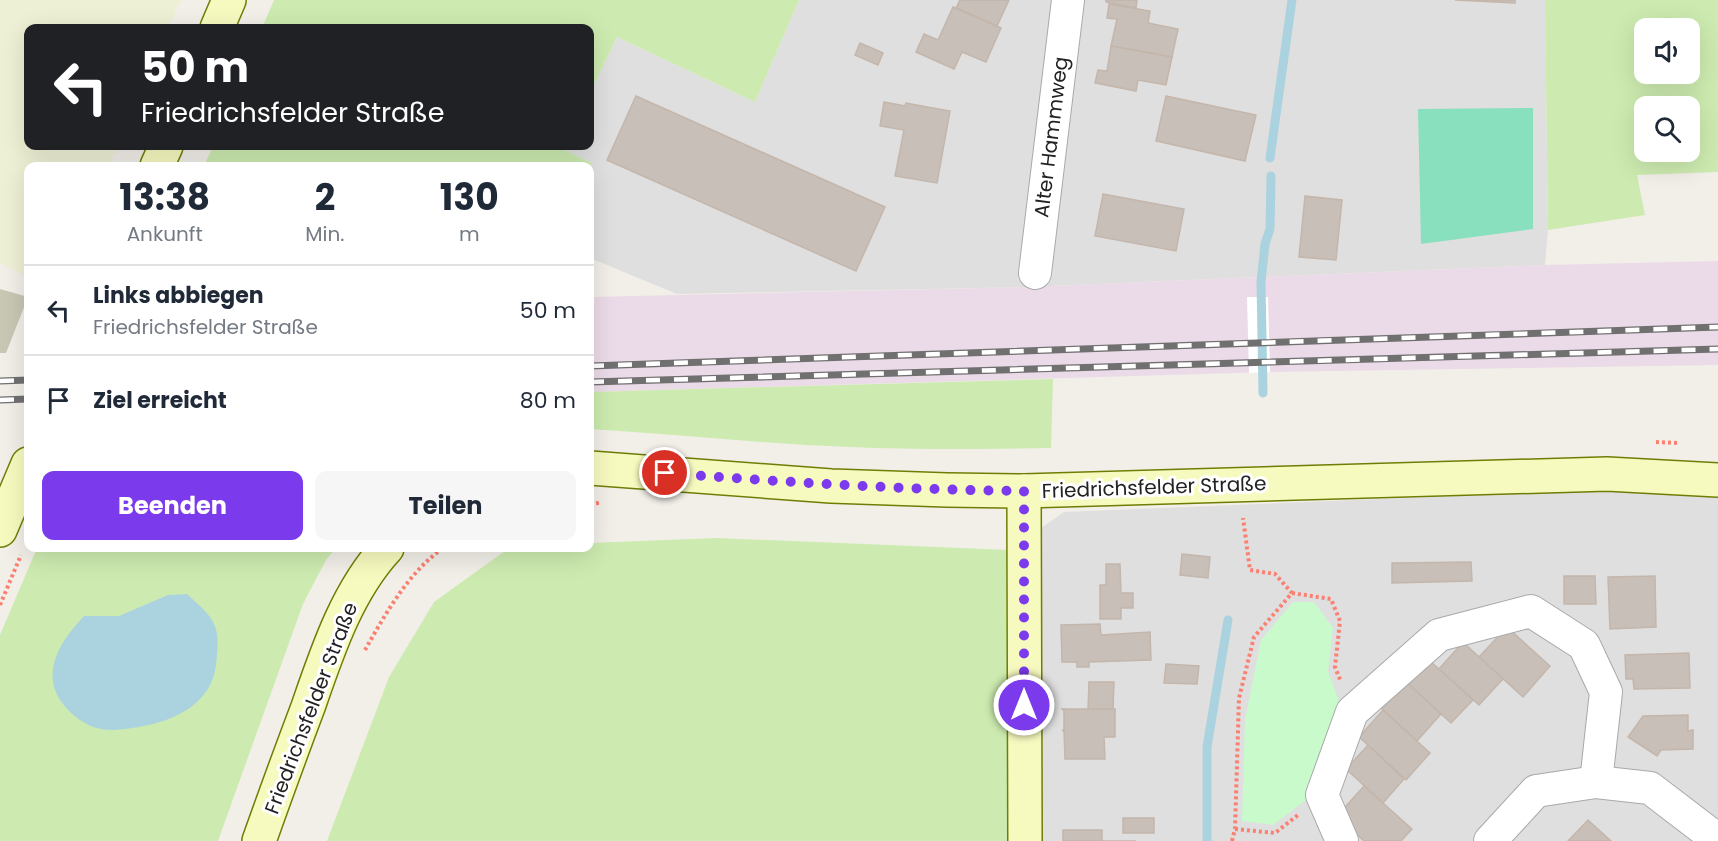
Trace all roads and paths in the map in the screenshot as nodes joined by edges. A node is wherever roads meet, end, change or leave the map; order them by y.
1 (230, 0) edge
2 (1068, 0) edge
3 (219, 24) edge
4 (1035, 273) dead end
5 (1651, 442) dead end
6 (1685, 444) dead end
7 (594, 468) edge
8 (1718, 480) edge
9 (24, 482) edge
10 (1024, 491) junction
11 (1243, 518) dead end
12 (12, 538) edge
13 (384, 552) edge
14 (437, 552) edge
15 (1292, 593) junction
16 (0, 605) edge
17 (360, 660) dead end
18 (1352, 712) junction
19 (1596, 782) junction
20 (1322, 795) junction
21 (1235, 829) junction
22 (1718, 840) edge
23 (259, 841) edge
24 (1025, 841) edge
25 (1232, 841) edge
26 (1342, 841) edge
27 (1490, 841) edge

1 - 3 main road
2 - 4 street, Alter Hammweg
5 - 6 path
7 - 10 main road, Friedrichsfelder Straße
8 - 10 main road, Friedrichsfelder Straße
9 - 12 main road
10 - 24 main road
11 - 15 path
12 - 16 path
13 - 23 main road, Friedrichsfelder Straße
14 - 17 path
15 - 18 path
15 - 21 path
18 - 19 street
18 - 20 street
19 - 22 street
19 - 27 street
20 - 21 path
20 - 26 street
21 - 25 path

